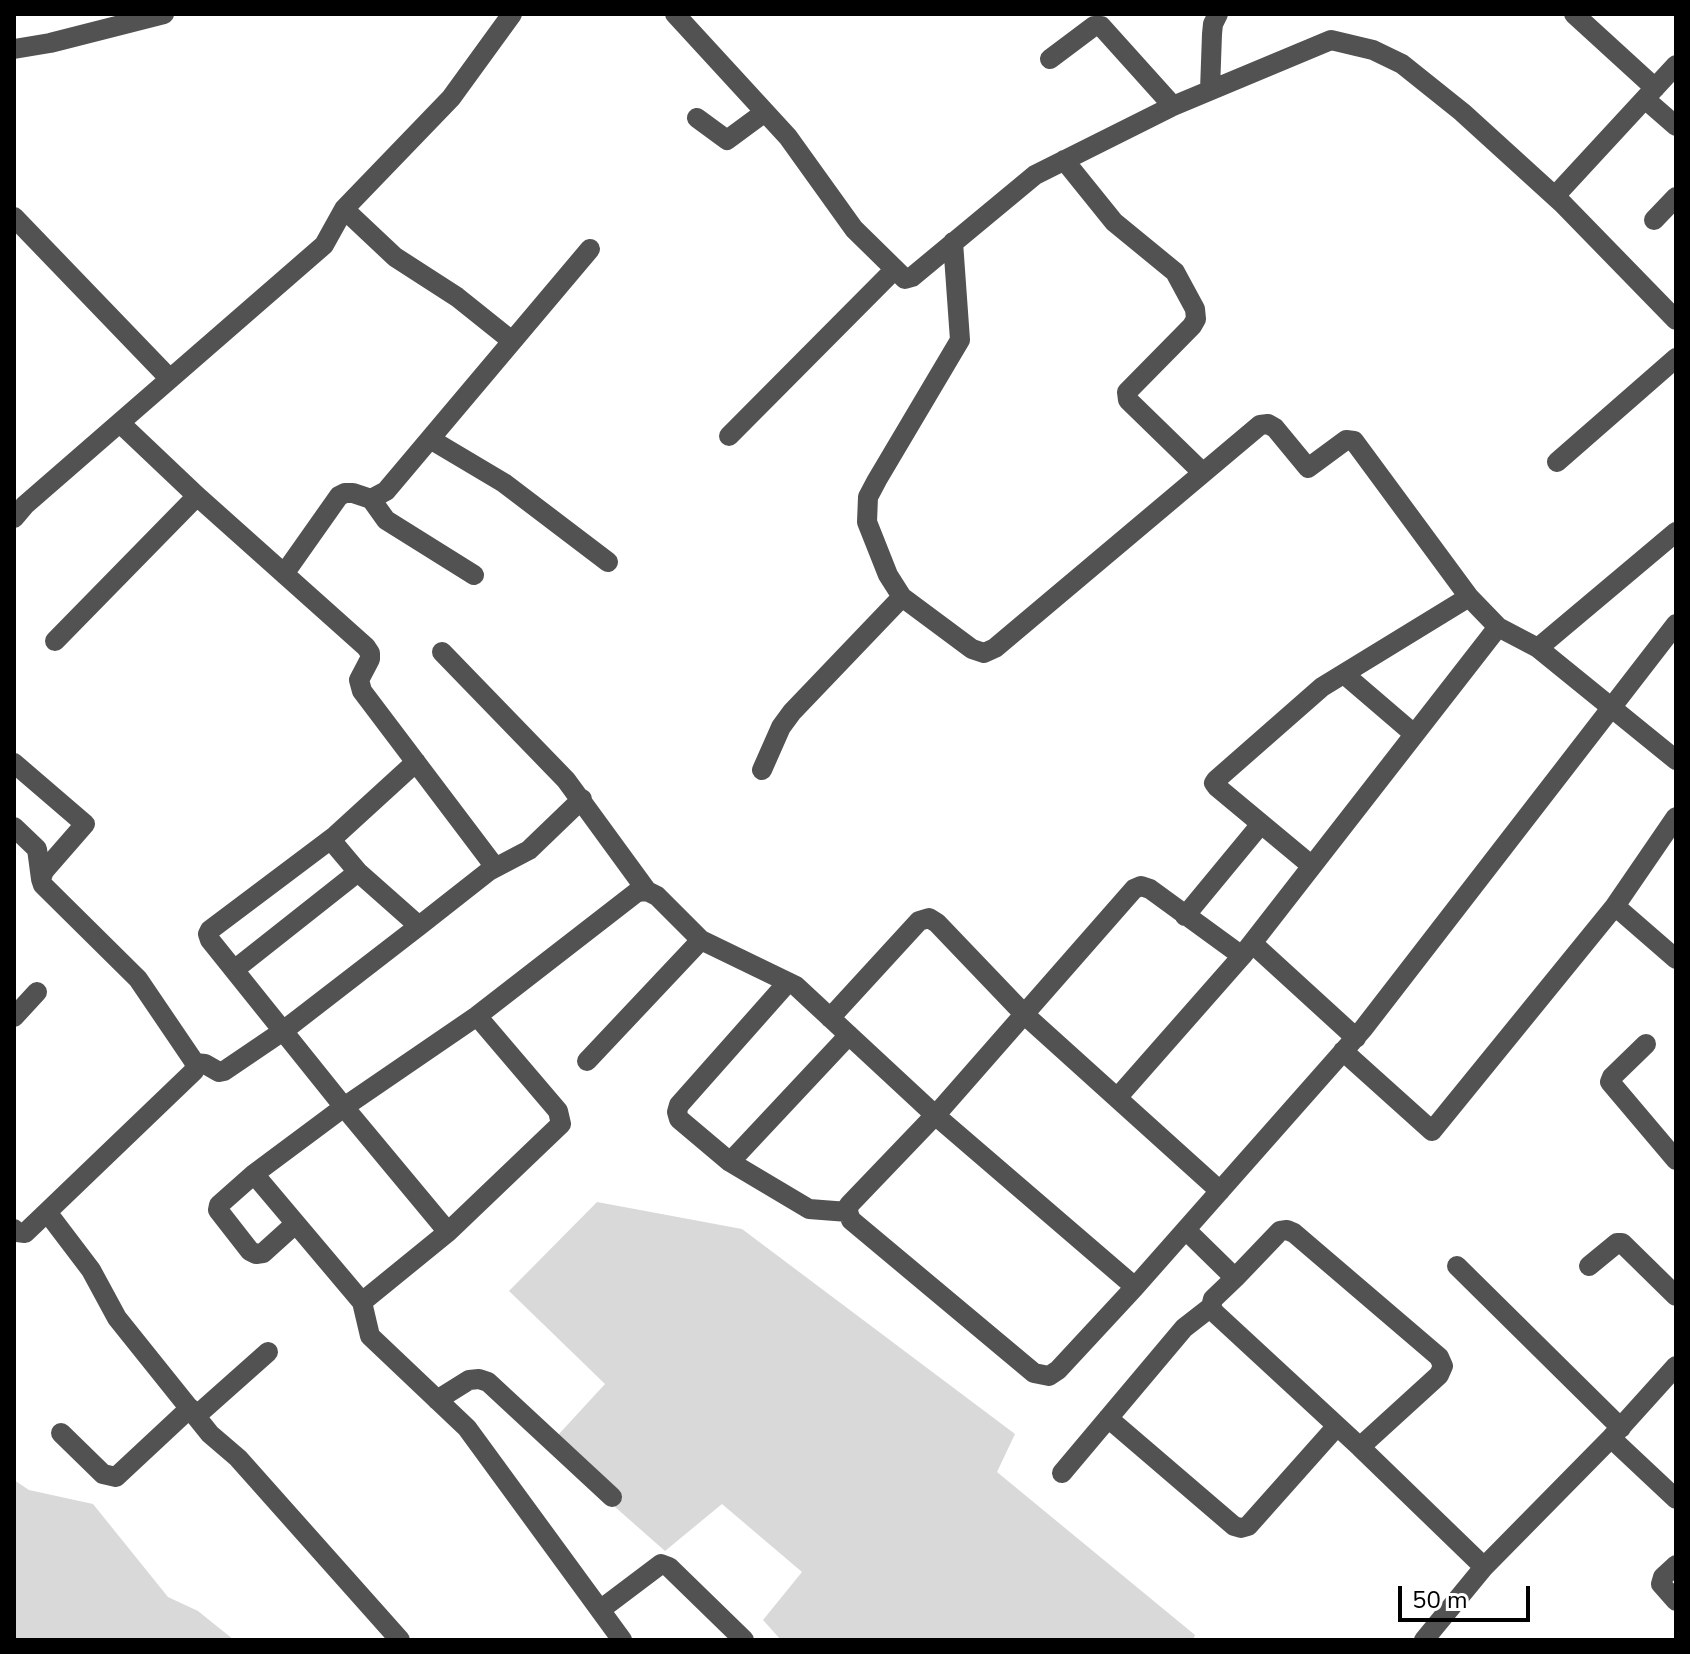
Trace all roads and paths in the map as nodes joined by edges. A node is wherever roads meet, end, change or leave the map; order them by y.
1 (164, 14) edge
2 (512, 14) edge
3 (675, 14) edge
4 (1218, 14) edge
5 (1574, 14) edge
6 (14, 49) edge
7 (1050, 59) dead end
8 (1676, 65) edge
9 (1210, 90) junction
10 (1650, 94) junction
11 (1173, 106) junction
12 (765, 112) junction
13 (697, 118) dead end
14 (1676, 126) edge
15 (1064, 160) junction
16 (1555, 196) junction
17 (1676, 197) edge
18 (344, 209) junction
19 (14, 217) edge
20 (1654, 220) dead end
21 (953, 242) junction
22 (590, 249) dead end
23 (895, 269) junction
24 (1676, 320) edge
25 (512, 341) junction
26 (1676, 358) edge
27 (170, 379) junction
28 (120, 423) junction
29 (729, 436) dead end
30 (430, 439) junction
31 (1557, 462) dead end
32 (1203, 473) junction
33 (197, 496) junction
34 (371, 499) junction
35 (14, 518) edge
36 (1676, 532) edge
37 (608, 562) dead end
38 (284, 574) junction
39 (474, 575) dead end
40 (902, 597) junction
41 (1469, 597) junction
42 (1676, 624) edge
43 (1498, 627) junction
44 (55, 641) dead end
45 (1538, 648) junction
46 (442, 652) dead end
47 (1344, 674) junction
48 (1613, 706) junction
49 (1414, 734) junction
50 (1676, 760) edge
51 (416, 762) junction
52 (14, 763) edge
53 (762, 770) dead end
54 (582, 799) junction
55 (1676, 817) edge
56 (1261, 824) junction
57 (14, 827) edge
58 (331, 840) junction
59 (1312, 866) junction
60 (489, 871) junction
61 (358, 872) junction
62 (41, 879) junction
63 (647, 891) junction
64 (1615, 906) junction
65 (1185, 916) junction
66 (419, 926) junction
67 (701, 940) junction
68 (1247, 949) junction
69 (1676, 959) edge
70 (234, 970) junction
71 (788, 982) junction
72 (37, 992) dead end
73 (1025, 1015) junction
74 (477, 1016) junction
75 (14, 1017) edge
76 (830, 1018) junction
77 (283, 1031) junction
78 (849, 1035) junction
79 (1646, 1044) dead end
80 (1349, 1045) junction
81 (587, 1061) dead end
82 (195, 1063) junction
83 (1117, 1098) junction
84 (344, 1107) junction
85 (935, 1115) junction
86 (1676, 1160) edge
87 (730, 1162) junction
88 (254, 1174) junction
89 (1220, 1191) junction
90 (47, 1212) junction
91 (848, 1212) junction
92 (294, 1225) junction
93 (1186, 1230) junction
94 (15, 1232) edge
95 (448, 1232) junction
96 (1457, 1266) dead end
97 (1589, 1266) dead end
98 (1235, 1278) junction
99 (1135, 1287) junction
100 (1676, 1296) edge
101 (362, 1302) junction
102 (1211, 1307) junction
103 (268, 1352) dead end
104 (1676, 1366) edge
105 (437, 1400) junction
106 (193, 1412) junction
107 (1108, 1418) junction
108 (1337, 1426) junction
109 (61, 1433) dead end
110 (1616, 1433) junction
111 (1360, 1447) junction
112 (1062, 1473) dead end
113 (612, 1497) dead end
114 (1676, 1499) edge
115 (1676, 1565) edge
116 (1484, 1567) junction
117 (1676, 1601) edge
118 (600, 1610) junction
119 (400, 1640) edge
120 (622, 1640) edge
121 (744, 1640) edge
122 (1424, 1640) edge

1 - 6 street
2 - 18 street
3 - 12 street
4 - 9 street
5 - 10 street
7 - 11 street
8 - 10 street
9 - 11 street
9 - 16 street
10 - 14 street
10 - 16 street
11 - 15 street
12 - 13 street
12 - 23 street
15 - 21 street
15 - 32 street
16 - 24 street
17 - 20 street
18 - 25 street
18 - 27 street
19 - 27 street
21 - 23 street
21 - 40 street
22 - 25 street
23 - 29 street
25 - 30 street
26 - 31 street
27 - 28 street
28 - 33 street
28 - 35 street
30 - 34 street
30 - 37 street
32 - 40 street
32 - 41 street
33 - 38 street
33 - 44 street
34 - 38 street
34 - 39 street
36 - 45 street
38 - 51 street
40 - 53 street
41 - 43 street
41 - 47 street
42 - 48 street
43 - 45 street
43 - 49 street
45 - 48 street
46 - 54 street
47 - 49 street
47 - 56 street
48 - 50 street
48 - 80 street
49 - 59 street
51 - 58 street
51 - 60 street
52 - 62 street
54 - 60 street
54 - 63 street
55 - 64 street
56 - 59 street
56 - 65 street
57 - 62 street
58 - 61 street
58 - 70 street
59 - 68 street
60 - 66 street
61 - 66 street
61 - 70 street
62 - 82 street
63 - 67 street
63 - 74 street
64 - 69 street
64 - 80 street
65 - 68 street
65 - 73 street
66 - 77 street
67 - 71 street
67 - 81 street
68 - 80 street
68 - 83 street
70 - 77 street
71 - 76 street
71 - 87 street
72 - 75 street
73 - 76 street
73 - 83 street
73 - 85 street
74 - 84 street
74 - 95 street
76 - 78 street
77 - 82 street
77 - 84 street
78 - 85 street
78 - 87 street
79 - 86 street
80 - 89 street
82 - 90 street
83 - 89 street
84 - 88 street
84 - 95 street
85 - 91 street
85 - 99 street
87 - 91 street
88 - 92 street
88 - 92 street
89 - 93 street
90 - 94 street
90 - 106 street
91 - 99 street
92 - 101 street
93 - 98 street
93 - 99 street
95 - 101 street
96 - 110 street
97 - 100 street
98 - 102 street
98 - 111 street
101 - 105 street
102 - 107 street
102 - 108 street
103 - 106 street
104 - 110 street
105 - 113 street
105 - 118 street
106 - 109 street
106 - 119 street
107 - 108 street
107 - 112 street
108 - 111 street
110 - 114 street
110 - 116 street
111 - 116 street
115 - 117 street
116 - 122 street
118 - 120 street
118 - 121 street

